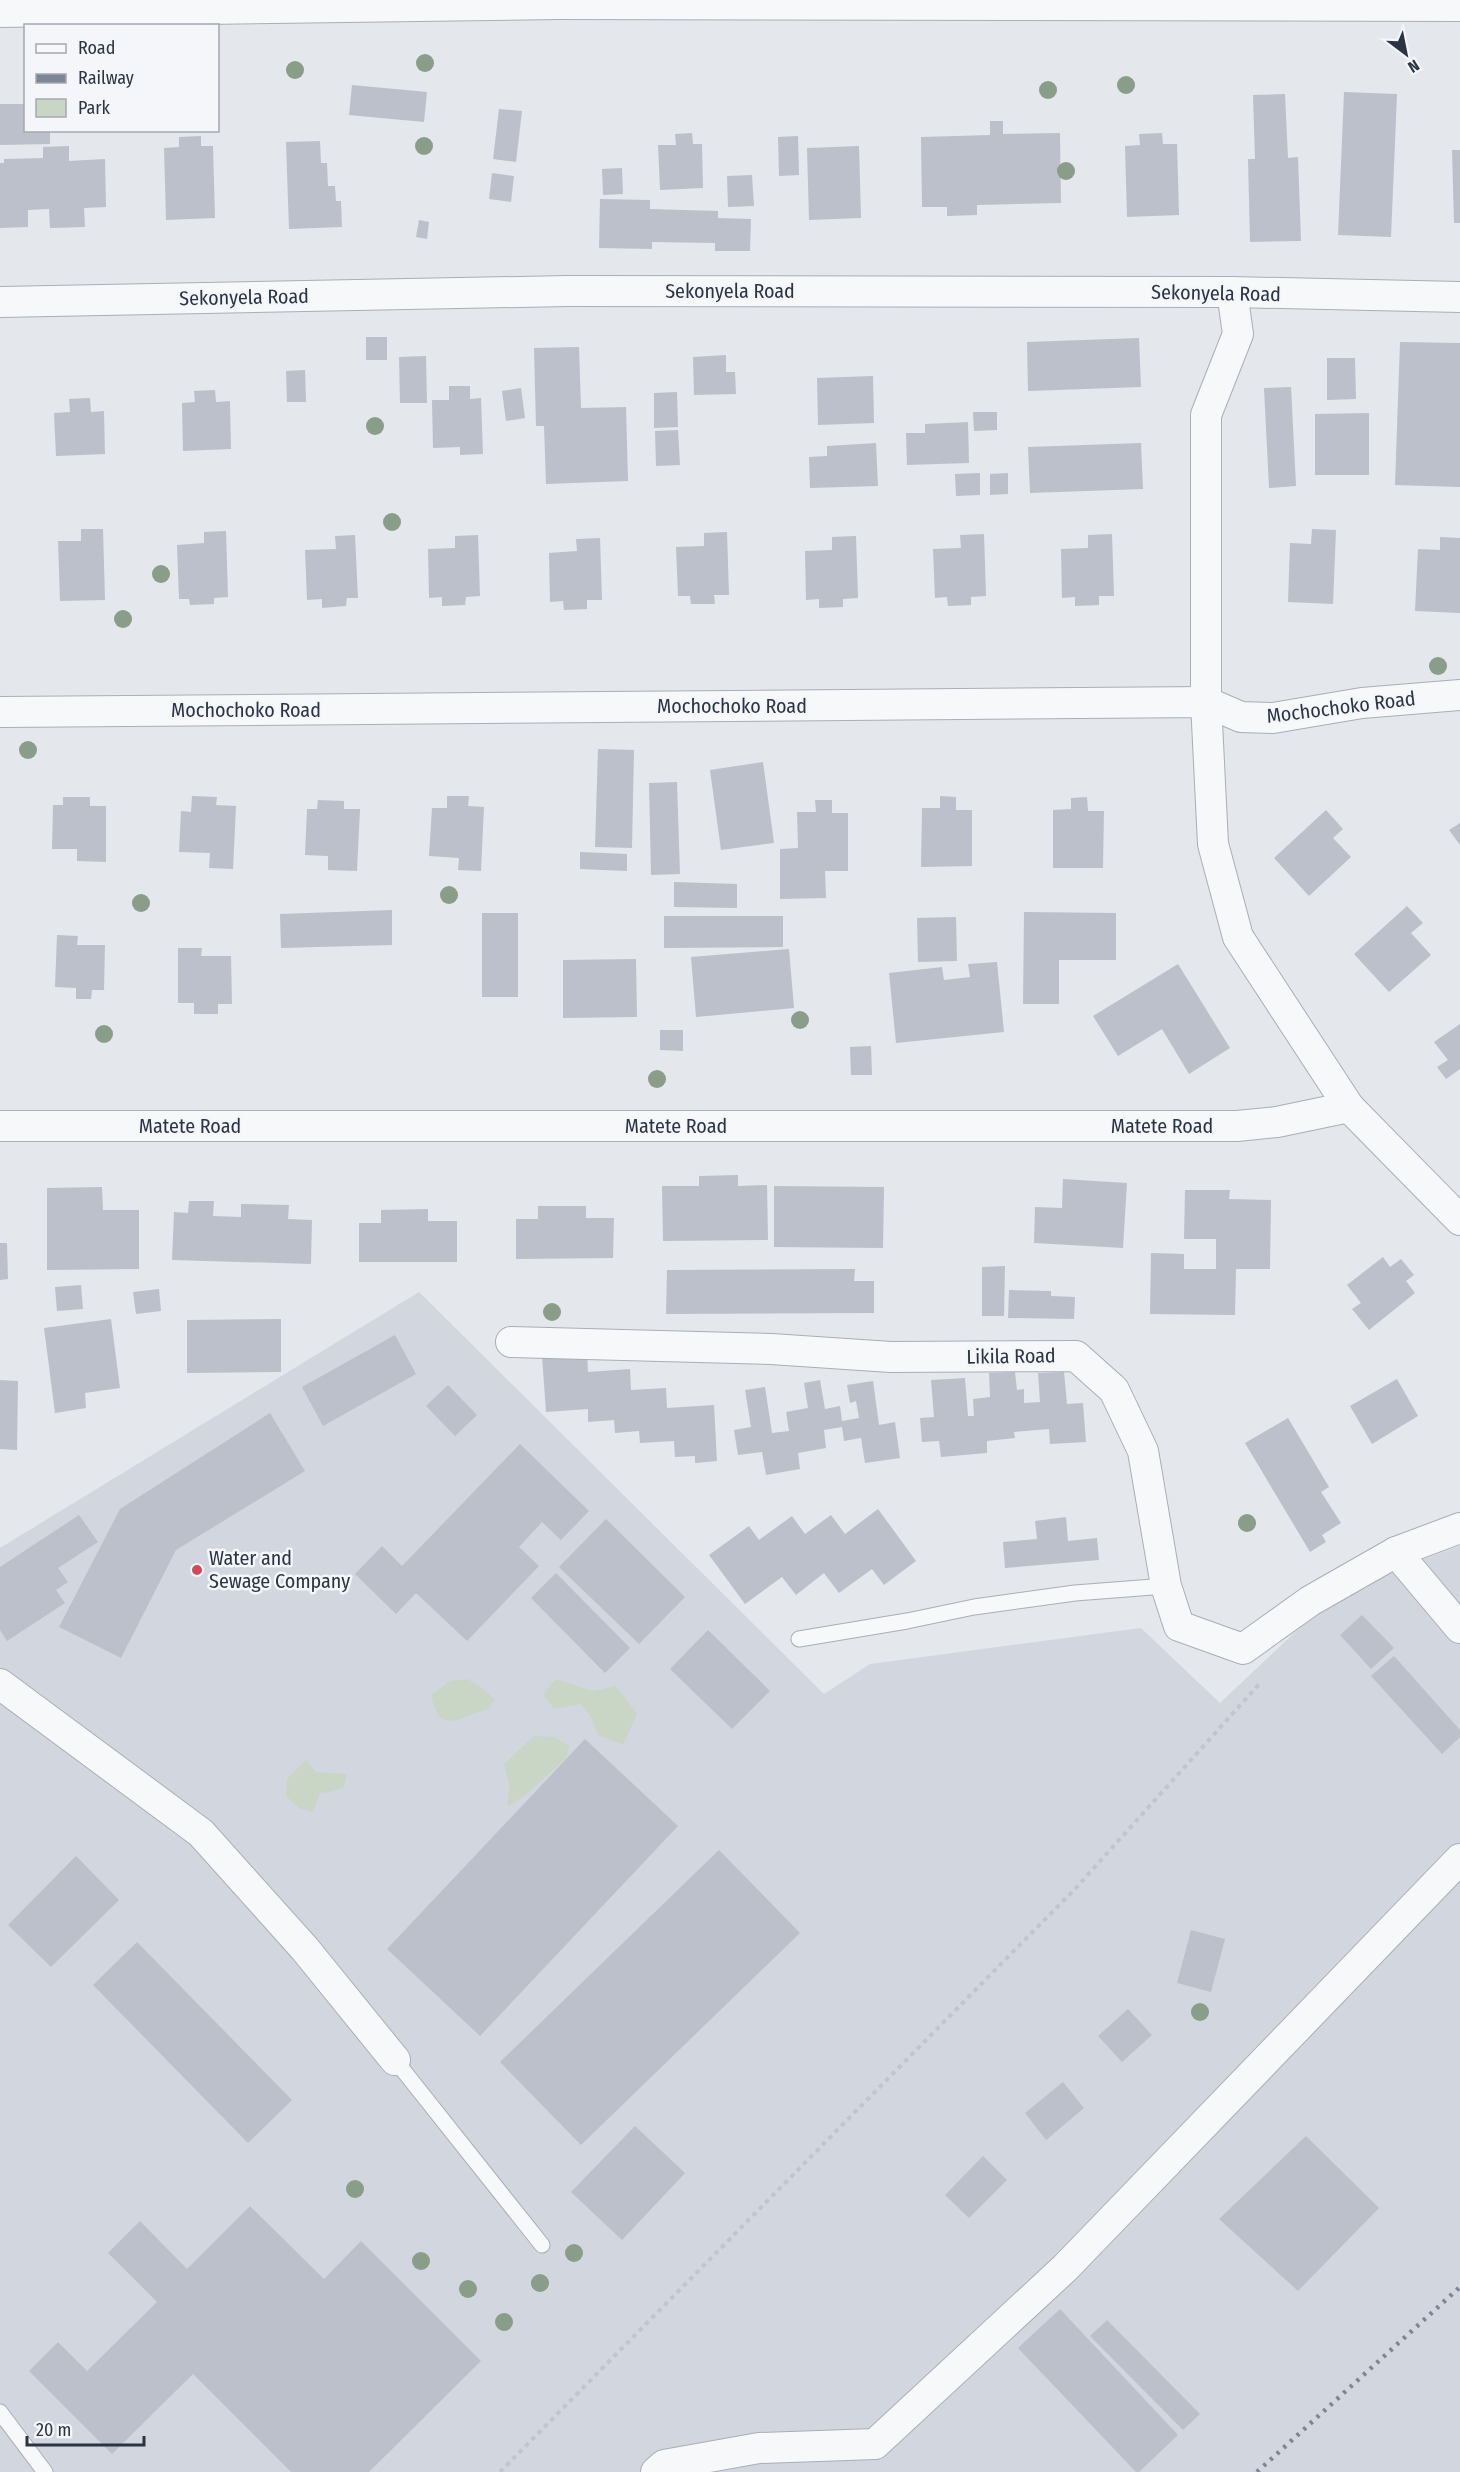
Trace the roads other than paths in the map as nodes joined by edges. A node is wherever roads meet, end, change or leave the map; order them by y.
1 (1460, 6) edge
2 (0, 12) edge
3 (1232, 292) junction
4 (1460, 297) edge
5 (0, 302) edge
6 (1460, 694) edge
7 (1206, 702) junction
8 (0, 712) edge
9 (1349, 1107) junction
10 (0, 1126) edge
11 (1460, 1220) edge
12 (511, 1342) dead end
13 (1460, 1528) edge
14 (1396, 1552) junction
15 (1166, 1587) junction
16 (1460, 1628) edge
17 (799, 1638) dead end
18 (0, 1684) edge
19 (1460, 1859) edge
20 (394, 2060) joint
21 (542, 2245) dead end
22 (0, 2412) edge
23 (45, 2472) edge
24 (656, 2472) edge

1 - 2 street
3 - 4 street, Sekonyela Road
3 - 5 street, Sekonyela Road
3 - 7 street
6 - 7 street, Mochochoko Road
7 - 8 street, Mochochoko Road
7 - 9 street
9 - 10 street, Matete Road
9 - 11 street
12 - 15 street, Likila Road
13 - 14 street
14 - 15 street, Likila Road
14 - 16 street
15 - 17 lane
18 - 20 street
19 - 24 street
20 - 21 lane
22 - 23 lane

